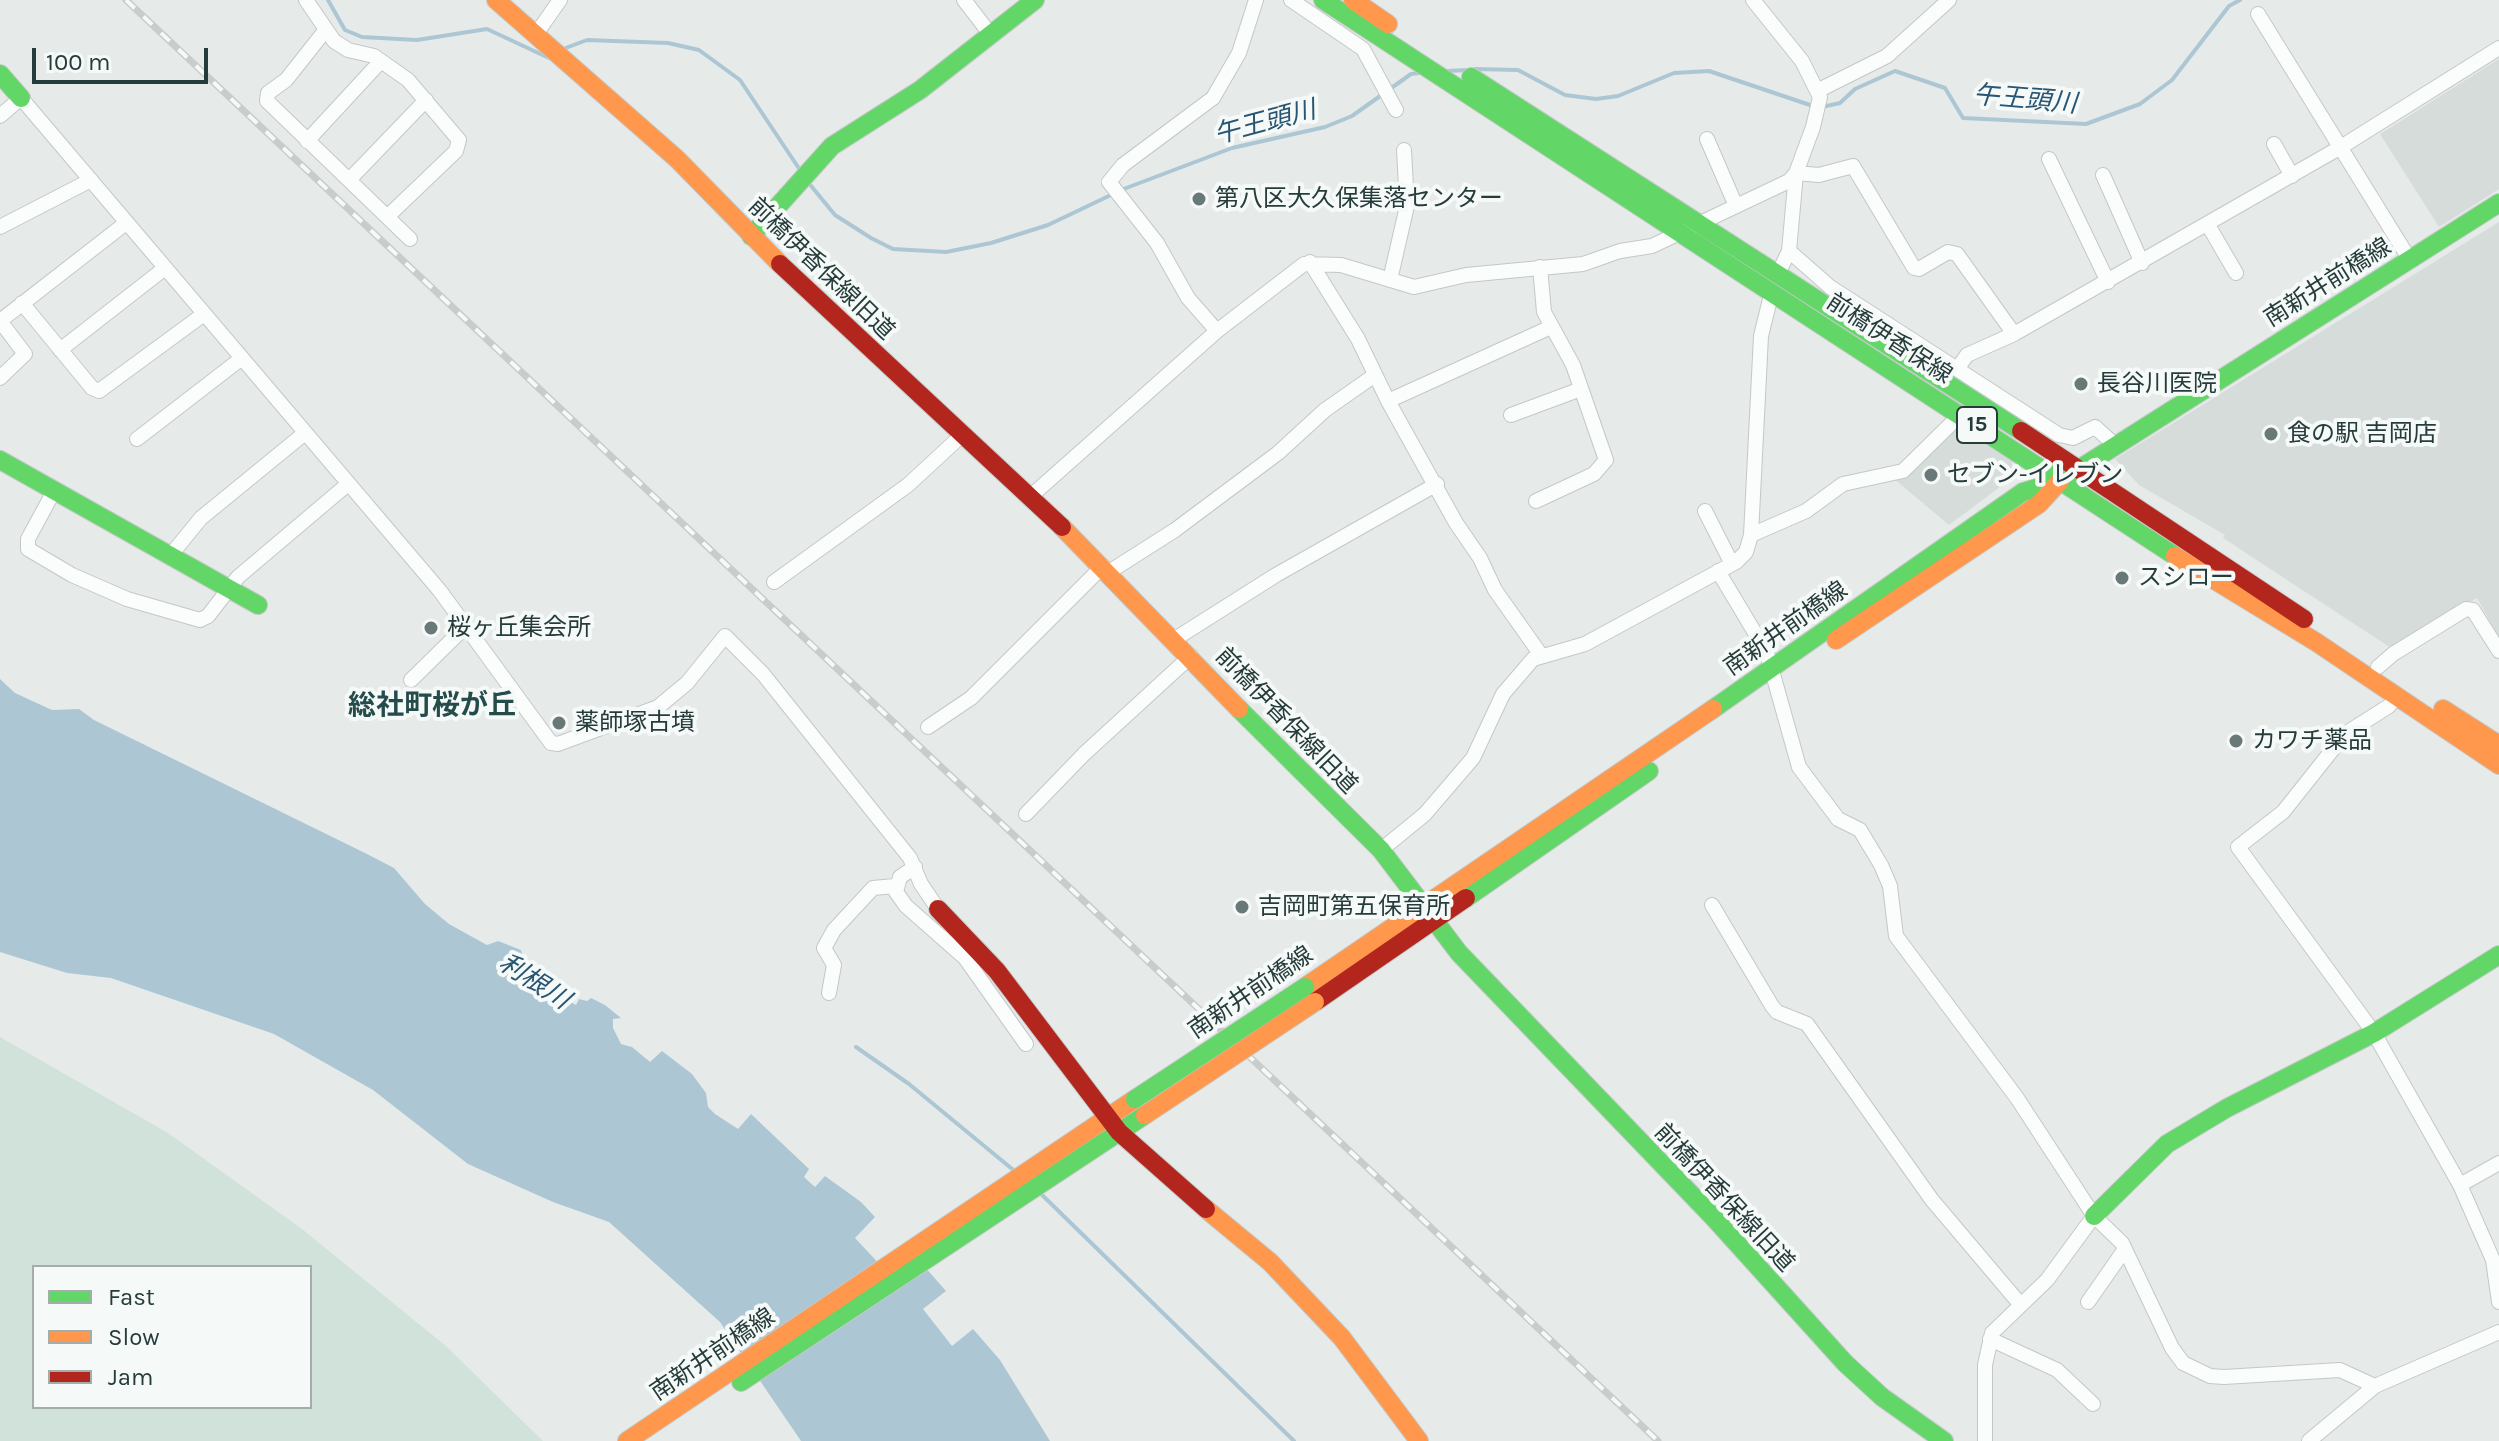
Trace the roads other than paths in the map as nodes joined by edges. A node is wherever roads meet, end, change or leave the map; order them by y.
1 (306, 0) edge
2 (496, 0) edge
3 (560, 0) edge
4 (964, 0) edge
5 (1035, 0) edge
6 (1256, 0) edge
7 (1291, 0) edge
8 (1323, 0) edge
9 (1353, 0) edge
10 (1753, 0) edge
11 (1949, 0) edge
12 (2258, 14) dead end
13 (324, 32) junction
14 (536, 34) junction
15 (991, 35) junction
16 (2499, 48) edge
17 (381, 61) junction
18 (0, 74) edge
19 (1819, 93) junction
20 (21, 98) junction
21 (426, 100) junction
22 (1396, 110) dead end
23 (0, 116) edge
24 (1707, 139) dead end
25 (307, 141) junction
26 (2274, 144) dead end
27 (2341, 147) junction
28 (1404, 150) dead end
29 (2049, 159) dead end
30 (1796, 173) junction
31 (2103, 175) dead end
32 (2292, 176) junction
33 (91, 180) junction
34 (349, 180) junction
35 (2499, 203) edge
36 (1736, 206) junction
37 (387, 217) junction
38 (126, 223) junction
39 (1701, 223) junction
40 (2208, 225) junction
41 (0, 227) edge
42 (1680, 232) junction
43 (751, 236) junction
44 (410, 239) dead end
45 (1789, 251) junction
46 (2410, 260) junction
47 (1310, 262) junction
48 (2142, 263) junction
49 (1540, 267) junction
50 (165, 268) junction
51 (2236, 273) dead end
52 (1390, 280) junction
53 (1775, 282) junction
54 (2108, 282) junction
55 (22, 303) junction
56 (204, 314) junction
57 (0, 321) edge
58 (1551, 327) junction
59 (1217, 331) junction
60 (2014, 334) junction
61 (60, 350) junction
62 (242, 358) junction
63 (1957, 369) junction
64 (1375, 375) junction
65 (0, 378) edge
66 (1581, 389) junction
67 (1388, 401) junction
68 (1961, 414) junction
69 (1511, 415) dead end
70 (305, 433) junction
71 (961, 436) junction
72 (137, 439) dead end
73 (2116, 446) junction
74 (0, 460) edge
75 (2077, 470) junction
76 (2060, 481) junction
77 (348, 484) junction
78 (1437, 484) junction
79 (54, 491) junction
80 (1031, 496) junction
81 (1536, 501) dead end
82 (1705, 511) dead end
83 (1751, 535) junction
84 (170, 556) junction
85 (1732, 564) junction
86 (1106, 569) junction
87 (1718, 571) junction
88 (774, 582) dead end
89 (227, 588) junction
90 (258, 605) dead end
91 (466, 626) junction
92 (1175, 639) junction
93 (2499, 651) edge
94 (1541, 655) junction
95 (1191, 656) junction
96 (2378, 667) junction
97 (1772, 676) junction
98 (411, 680) dead end
99 (2397, 696) junction
100 (928, 727) dead end
101 (2499, 745) edge
102 (2499, 765) edge
103 (1026, 814) dead end
104 (1381, 850) junction
105 (915, 867) junction
106 (895, 886) junction
107 (1712, 905) dead end
108 (938, 909) joint
109 (1430, 913) junction
110 (2499, 955) edge
111 (829, 993) dead end
112 (2374, 1033) junction
113 (1026, 1044) dead end
114 (1113, 1125) junction
115 (2499, 1163) edge
116 (2460, 1185) junction
117 (2094, 1216) junction
118 (2125, 1249) junction
119 (2088, 1302) dead end
120 (2499, 1302) edge
121 (2020, 1304) junction
122 (2499, 1332) edge
123 (1990, 1339) junction
124 (2375, 1386) junction
125 (2093, 1404) dead end
126 (1931, 1438) edge
127 (627, 1441) edge
128 (652, 1441) edge
129 (1419, 1441) edge
130 (1985, 1441) edge
131 (2309, 1441) edge

1 - 13 street
2 - 14 main road, 前橋伊香保線旧道
3 - 14 street
4 - 15 street
5 - 15 main road
6 - 59 street
7 - 22 street
8 - 42 main road, 前橋伊香保線 / 15
9 - 39 main road, 前橋伊香保線 / 15
10 - 19 street
11 - 19 street
12 - 27 street
13 - 17 street
13 - 25 street
14 - 43 main road, 前橋伊香保線旧道
15 - 43 main road
16 - 27 street
17 - 21 street
17 - 25 street
18 - 20 main road
19 - 30 street
20 - 23 street
20 - 33 street
21 - 34 street
21 - 37 street
24 - 36 street
25 - 34 street
26 - 32 street
27 - 32 street
27 - 46 street
28 - 52 street
29 - 54 street
30 - 36 street
30 - 45 street
30 - 60 street
31 - 48 street
32 - 40 street
33 - 38 street
33 - 41 street
34 - 37 street
35 - 46 main road, 南新井前橋線
36 - 39 street
37 - 44 street
38 - 50 street
38 - 55 street
39 - 42 street
39 - 53 main road, 前橋伊香保線 / 15
40 - 48 street
40 - 51 street
42 - 49 street
42 - 53 main road, 前橋伊香保線 / 15
43 - 71 main road, 前橋伊香保線旧道
45 - 53 street
45 - 63 street
46 - 73 main road, 南新井前橋線
47 - 52 street
47 - 59 street
47 - 64 street
48 - 54 street
49 - 52 street
49 - 58 street
50 - 56 street
50 - 61 street
53 - 68 main road, 前橋伊香保線 / 15
53 - 75 main road, 前橋伊香保線 / 15
53 - 83 street
54 - 60 street
55 - 57 street
55 - 61 street
56 - 61 street
56 - 62 street
57 - 65 street
58 - 66 street
58 - 67 street
59 - 80 street
60 - 63 street
62 - 70 street
62 - 72 street
63 - 73 street
64 - 67 street
64 - 86 street
66 - 69 street
66 - 81 street
67 - 78 street
68 - 76 main road, 前橋伊香保線 / 15
68 - 83 street
70 - 77 street
70 - 84 street
71 - 80 main road, 前橋伊香保線旧道
71 - 88 street
73 - 75 main road, 南新井前橋線
74 - 79 main road
75 - 76 main road, 南新井前橋線
75 - 96 main road, 前橋伊香保線 / 15
76 - 97 main road, 南新井前橋線
76 - 99 main road, 前橋伊香保線 / 15
77 - 89 street
77 - 91 street
78 - 92 street
78 - 94 street
79 - 84 main road
79 - 89 street
80 - 86 main road, 前橋伊香保線旧道
82 - 85 street
83 - 85 street
84 - 89 main road
85 - 87 street
86 - 92 main road, 前橋伊香保線旧道
86 - 100 street
87 - 94 street
87 - 97 street
89 - 90 main road
91 - 98 street
91 - 105 street
92 - 95 main road, 前橋伊香保線旧道
93 - 96 street
94 - 104 street
95 - 103 street
95 - 104 main road, 前橋伊香保線旧道
96 - 101 main road, 前橋伊香保線 / 15
97 - 109 main road, 南新井前橋線
97 - 117 street
99 - 102 main road, 前橋伊香保線 / 15
99 - 112 street
104 - 109 main road, 前橋伊香保線旧道
105 - 106 street
105 - 108 street
106 - 111 street
106 - 113 street
107 - 121 street
108 - 114 main road
109 - 114 main road, 南新井前橋線, bridge
109 - 126 main road, 前橋伊香保線旧道
110 - 112 main road
112 - 116 street
112 - 117 main road
114 - 127 main road, 南新井前橋線
114 - 128 main road, 南新井前橋線
114 - 129 main road
115 - 116 street
116 - 120 street
117 - 118 street
117 - 121 street
118 - 119 street
118 - 124 street
121 - 123 street
122 - 124 street
123 - 125 street
123 - 130 street
124 - 131 street

